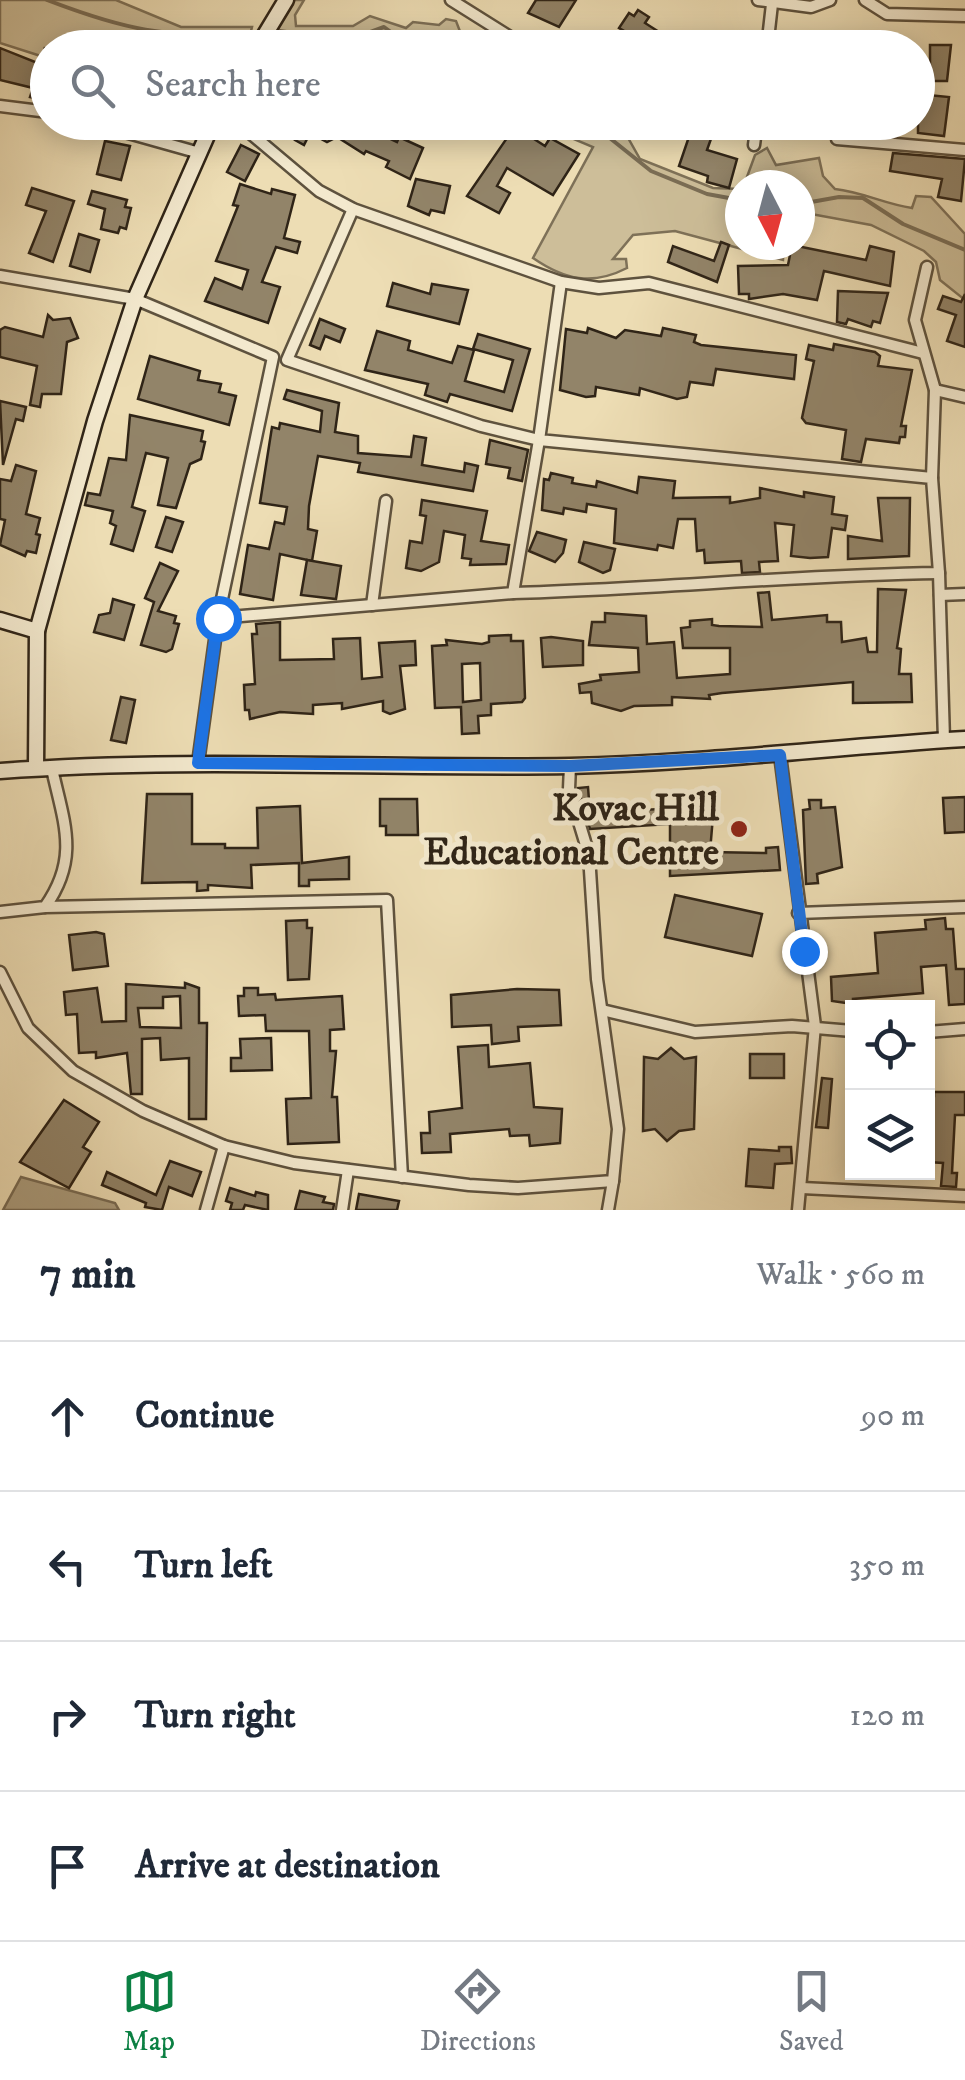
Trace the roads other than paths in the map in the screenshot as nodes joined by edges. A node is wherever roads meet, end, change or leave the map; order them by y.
1 (286, 0) edge
2 (451, 0) edge
3 (758, 0) edge
4 (830, 0) edge
5 (866, 0) edge
6 (772, 4) junction
7 (965, 16) edge
8 (268, 30) edge
9 (499, 30) edge
10 (768, 30) edge
11 (0, 106) edge
12 (30, 110) edge
13 (153, 140) edge
14 (203, 140) edge
15 (257, 140) edge
16 (755, 140) edge
17 (849, 140) edge
18 (754, 145) dead end
19 (965, 150) edge
20 (196, 152) junction
21 (353, 210) junction
22 (927, 267) dead end
23 (2, 279) edge
24 (561, 282) junction
25 (136, 299) junction
26 (923, 353) junction
27 (273, 357) junction
28 (287, 360) junction
29 (935, 390) junction
30 (965, 398) edge
31 (538, 440) junction
32 (932, 478) junction
33 (386, 500) dead end
34 (939, 573) junction
35 (512, 594) junction
36 (965, 594) edge
37 (940, 595) junction
38 (372, 604) junction
39 (218, 618) junction
40 (0, 620) edge
41 (38, 631) junction
42 (965, 739) edge
43 (944, 740) junction
44 (780, 755) junction
45 (198, 763) junction
46 (570, 766) junction
47 (44, 768) junction
48 (0, 771) edge
49 (45, 907) junction
50 (965, 908) edge
51 (0, 912) edge
52 (798, 913) junction
53 (0, 972) edge
54 (5, 999) edge
55 (602, 1010) junction
56 (815, 1026) junction
57 (965, 1029) edge
58 (845, 1030) edge
59 (935, 1031) edge
60 (224, 1146) junction
61 (348, 1170) junction
62 (402, 1176) junction
63 (612, 1181) junction
64 (802, 1188) junction
65 (965, 1196) edge
66 (206, 1210) edge
67 (342, 1210) edge
68 (608, 1210) edge
69 (798, 1210) edge

1 - 8 street
2 - 9 street
3 - 6 street
4 - 6 street
5 - 7 street
6 - 10 street
11 - 12 street
13 - 20 street
14 - 20 street
15 - 21 street
16 - 18 street
17 - 19 street
20 - 25 street
21 - 24 street
21 - 28 street
22 - 26 street
23 - 25 street
24 - 26 street
24 - 31 street
25 - 27 street
25 - 41 street
26 - 29 street
27 - 28 street
27 - 39 street
28 - 31 street
29 - 30 street
29 - 32 street
31 - 32 street
31 - 35 street
32 - 34 street
33 - 38 street
34 - 35 street
34 - 37 street
35 - 38 street
36 - 37 street
37 - 43 street
38 - 39 street
39 - 45 street
40 - 41 street
41 - 47 street
42 - 43 street
43 - 44 street
44 - 46 street
44 - 52 street
45 - 46 street
45 - 47 street
46 - 55 street
47 - 48 street
47 - 49 street
49 - 51 street
49 - 62 street
50 - 52 street
52 - 56 street
53 - 54 street
54 - 60 street
55 - 56 street
55 - 63 street
56 - 58 street
56 - 64 street
57 - 59 street
60 - 61 street
60 - 66 street
61 - 62 street
61 - 67 street
62 - 63 street
63 - 68 street
64 - 65 street
64 - 69 street

